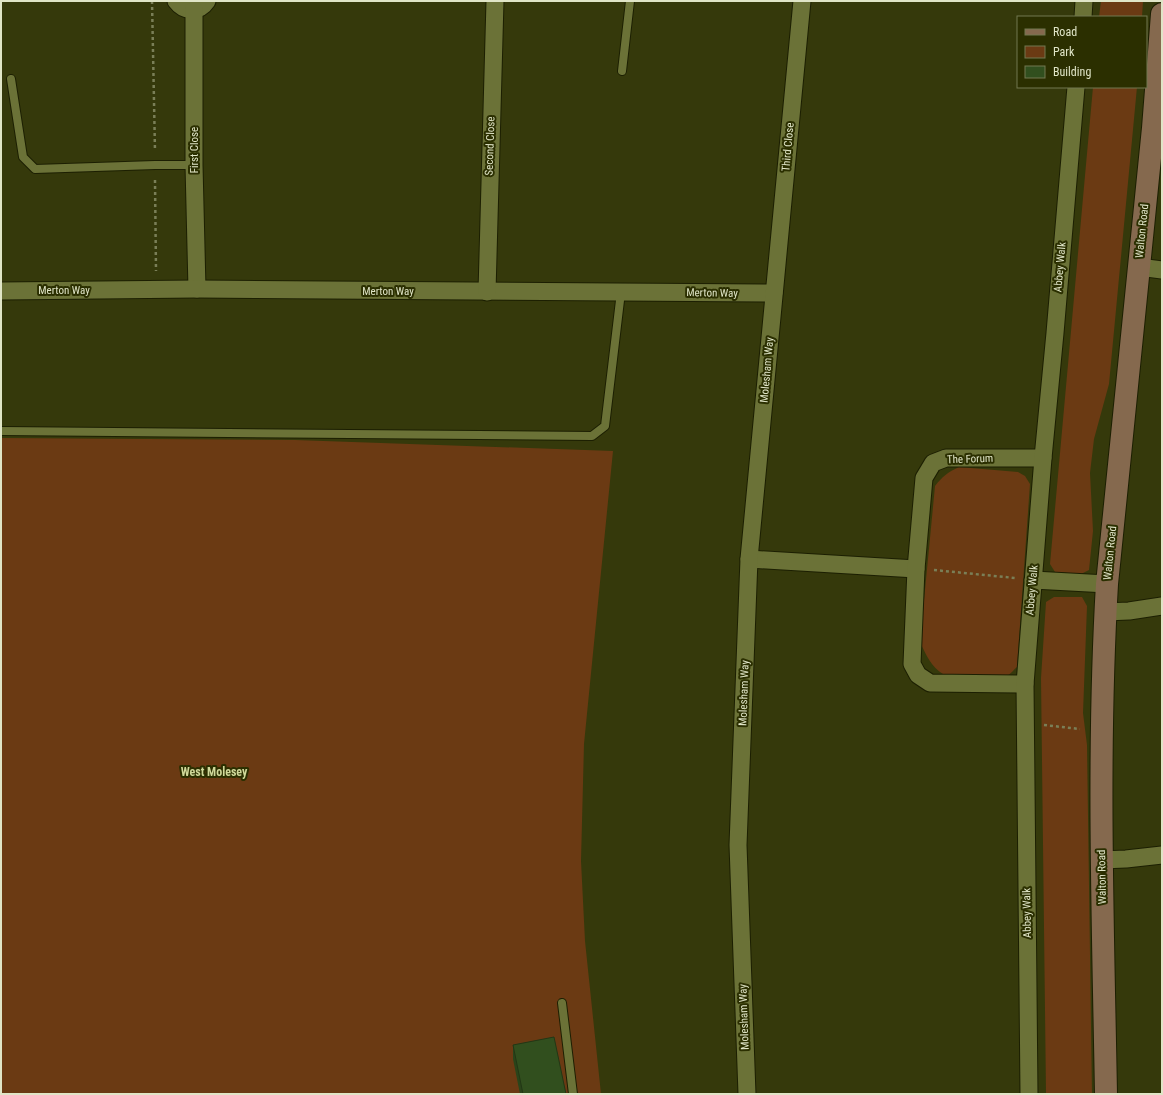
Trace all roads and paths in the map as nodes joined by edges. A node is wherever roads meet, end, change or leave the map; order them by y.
1 (152, 1) edge
2 (176, 1) edge
3 (495, 1) edge
4 (630, 1) edge
5 (802, 1) edge
6 (1084, 1) edge
7 (201, 6) edge
8 (1162, 14) edge
9 (1083, 16) edge
10 (622, 71) dead end
11 (12, 79) dead end
12 (1076, 88) edge
13 (155, 165) junction
14 (194, 165) junction
15 (1139, 267) junction
16 (1162, 270) edge
17 (197, 289) junction
18 (1, 290) edge
19 (156, 290) junction
20 (486, 292) junction
21 (620, 292) junction
22 (774, 293) junction
23 (1, 431) edge
24 (1043, 458) junction
25 (750, 559) junction
26 (916, 568) junction
27 (1033, 580) junction
28 (1106, 584) junction
29 (1162, 606) edge
30 (1105, 612) junction
31 (1025, 684) junction
32 (1025, 723) junction
33 (1086, 730) dead end
34 (1162, 855) edge
35 (1102, 860) junction
36 (562, 1003) dead end
37 (573, 1094) edge
38 (747, 1094) edge
39 (1029, 1094) edge
40 (1106, 1094) edge

1 - 13 path
2 - 7 street
3 - 20 street, Second Close
4 - 10 lane
5 - 22 street, Third Close
6 - 9 street
7 - 14 street, First Close
8 - 15 main road, Walton Road
11 - 13 lane
12 - 24 street, Abbey Walk
13 - 14 lane
13 - 19 path
14 - 17 street, First Close
15 - 16 street
15 - 28 main road, Walton Road
17 - 19 street, Merton Way
17 - 20 street, Merton Way
18 - 19 street, Merton Way
20 - 21 street, Merton Way
21 - 22 street, Merton Way
21 - 23 lane
22 - 25 street, Molesham Way
24 - 26 street, The Forum
24 - 27 street, Abbey Walk
25 - 26 street
25 - 38 street, Molesham Way
26 - 27 path
26 - 31 street, The Forum
27 - 28 street
27 - 31 street, Abbey Walk
28 - 30 main road, Walton Road
29 - 30 street
30 - 35 main road, Walton Road
31 - 32 street, Abbey Walk
32 - 33 path
32 - 39 street, Abbey Walk
34 - 35 street
35 - 40 main road, Walton Road
36 - 37 lane

